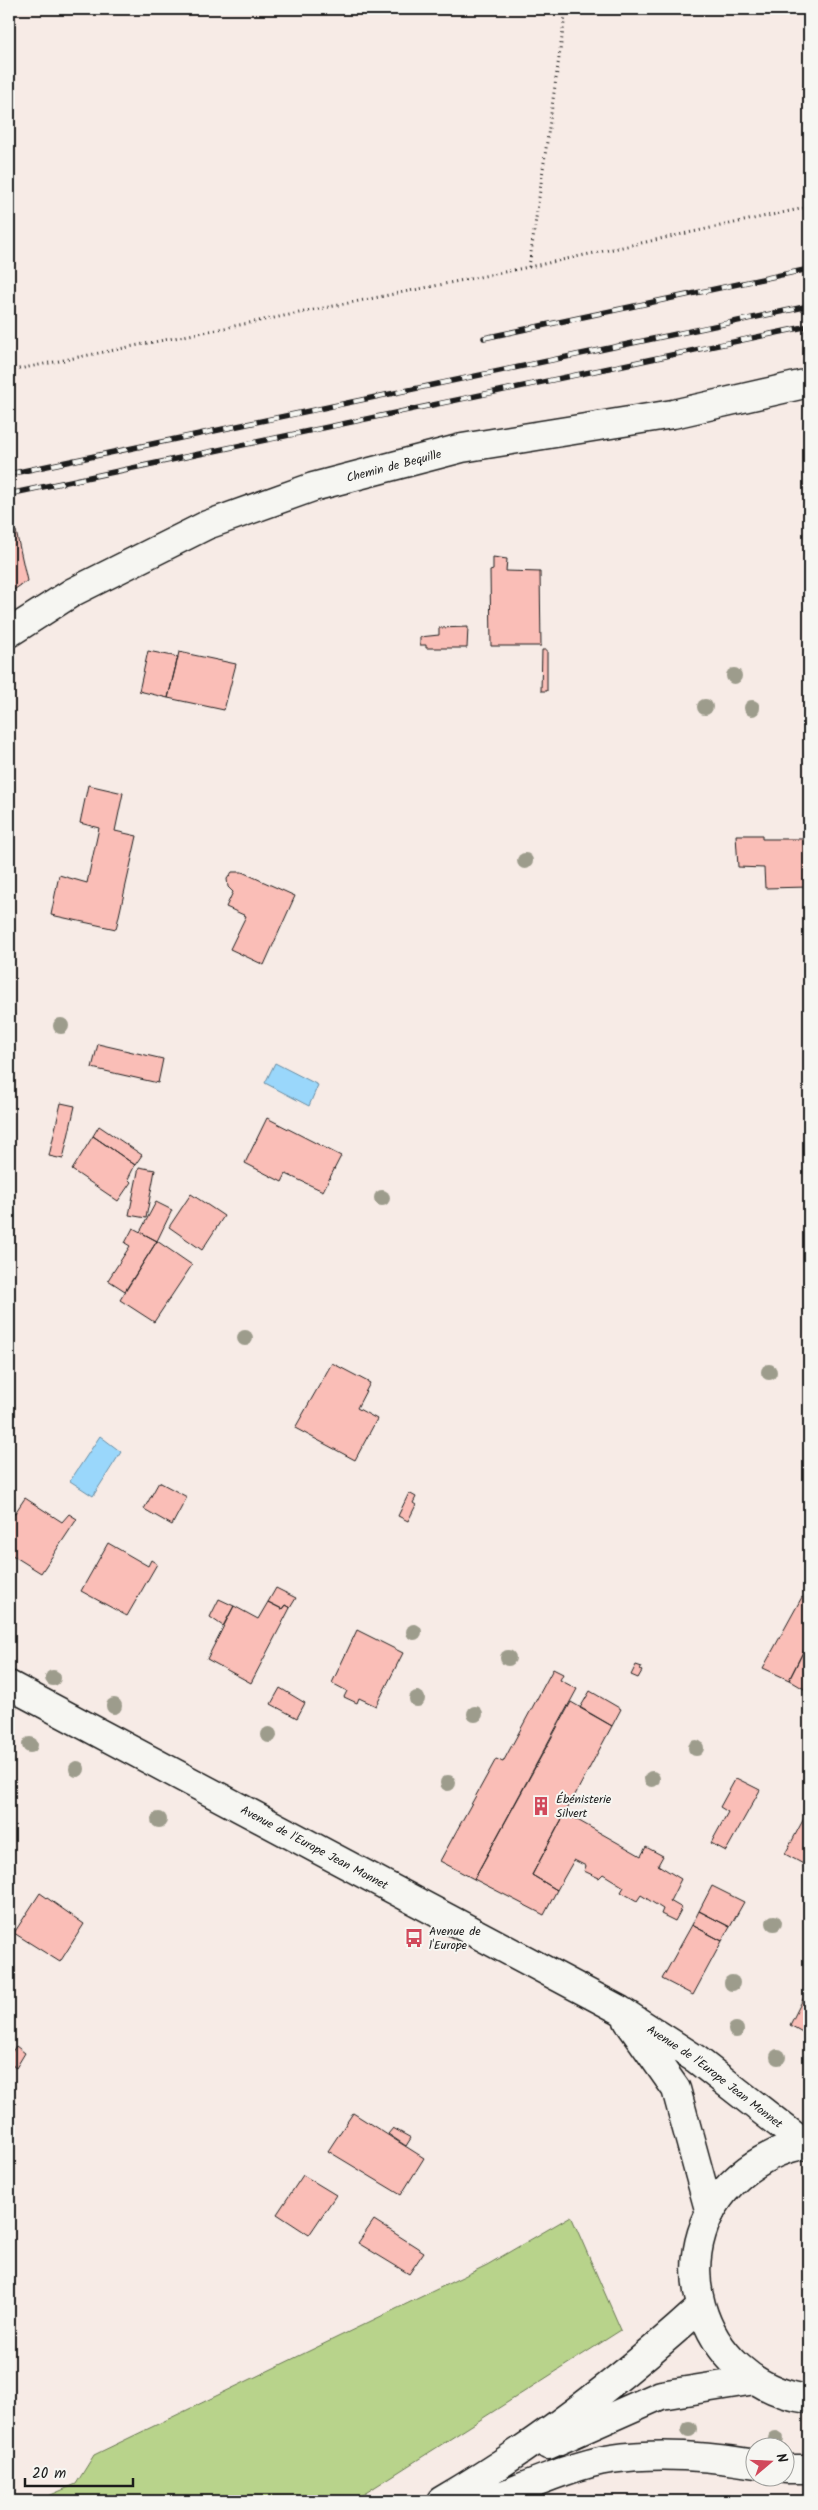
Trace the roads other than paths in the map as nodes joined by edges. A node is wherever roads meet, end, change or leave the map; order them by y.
1 (809, 383) edge
2 (9, 634) edge
3 (9, 1685) edge
4 (620, 2010) junction
5 (807, 2145) edge
6 (710, 2213) junction
7 (701, 2307) junction
8 (755, 2380) junction
9 (809, 2399) edge
10 (746, 2462) edge
11 (501, 2466) junction
12 (796, 2469) edge
13 (809, 2469) edge
14 (441, 2501) edge
15 (487, 2501) edge

1 - 2 main road, Chemin de Bequille
3 - 4 main road, Avenue de l'Europe Jean Monnet
4 - 5 main road, Avenue de l'Europe Jean Monnet
4 - 6 main road, Avenue de l'Europe Jean Monnet
5 - 6 main road
6 - 7 main road
7 - 8 main road
7 - 11 main road
8 - 9 main road
8 - 11 main road
10 - 15 main road
11 - 14 main road
12 - 13 main road

